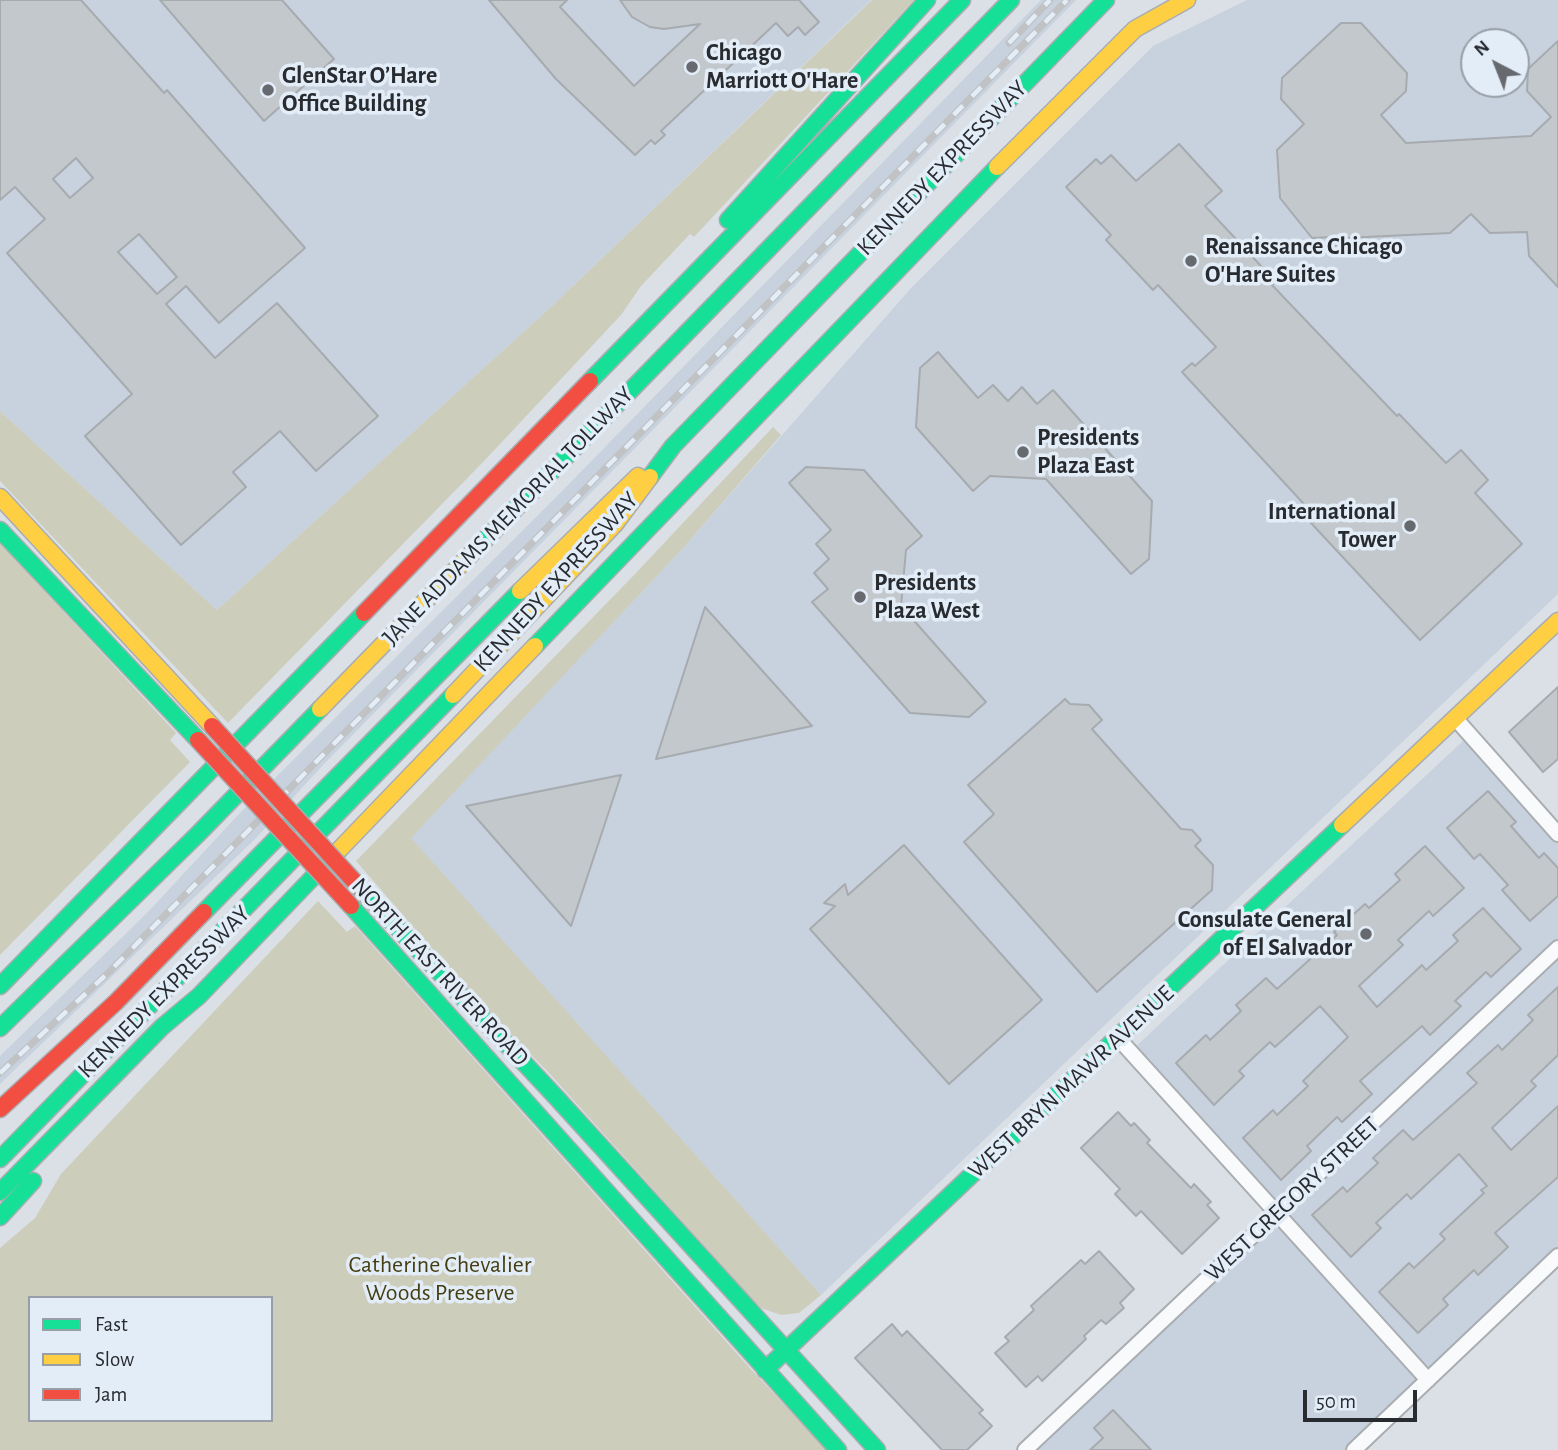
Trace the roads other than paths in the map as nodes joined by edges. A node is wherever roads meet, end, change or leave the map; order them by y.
1 (927, 0) edge
2 (962, 0) edge
3 (1011, 0) edge
4 (1106, 0) edge
5 (1187, 0) edge
6 (609, 363) junction
7 (673, 446) junction
8 (0, 497) edge
9 (0, 530) edge
10 (1558, 621) edge
11 (1455, 718) junction
12 (1558, 834) edge
13 (1558, 948) edge
14 (0, 984) edge
15 (199, 996) junction
16 (0, 1028) edge
17 (1118, 1038) junction
18 (0, 1109) edge
19 (0, 1159) edge
20 (0, 1192) edge
21 (1277, 1213) junction
22 (0, 1217) edge
23 (1558, 1256) edge
24 (787, 1349) junction
25 (765, 1370) junction
26 (1428, 1380) junction
27 (838, 1450) edge
28 (877, 1450) edge
29 (1025, 1450) edge
30 (1353, 1450) edge

1 - 6 main road
2 - 6 main road
3 - 16 main road, JANE ADDAMS MEMORIAL TOLLWAY
4 - 7 main road, KENNEDY EXPRESSWAY
5 - 15 main road
6 - 14 main road
7 - 18 main road
7 - 19 main road, KENNEDY EXPRESSWAY
8 - 24 main road, NORTH EAST RIVER ROAD, bridge
9 - 25 main road, NORTH EAST RIVER ROAD, bridge
10 - 11 main road, WEST BRYN MAWR AVENUE
11 - 12 street
11 - 17 main road, WEST BRYN MAWR AVENUE
13 - 21 street, WEST GREGORY STREET
15 - 20 main road
15 - 22 main road
17 - 21 street
17 - 24 main road, WEST BRYN MAWR AVENUE
21 - 26 street
21 - 29 street, WEST GREGORY STREET
23 - 26 street
24 - 25 main road, WEST BRYN MAWR AVENUE
24 - 28 main road, NORTH EAST RIVER ROAD
25 - 27 main road, NORTH EAST RIVER ROAD
26 - 30 street

